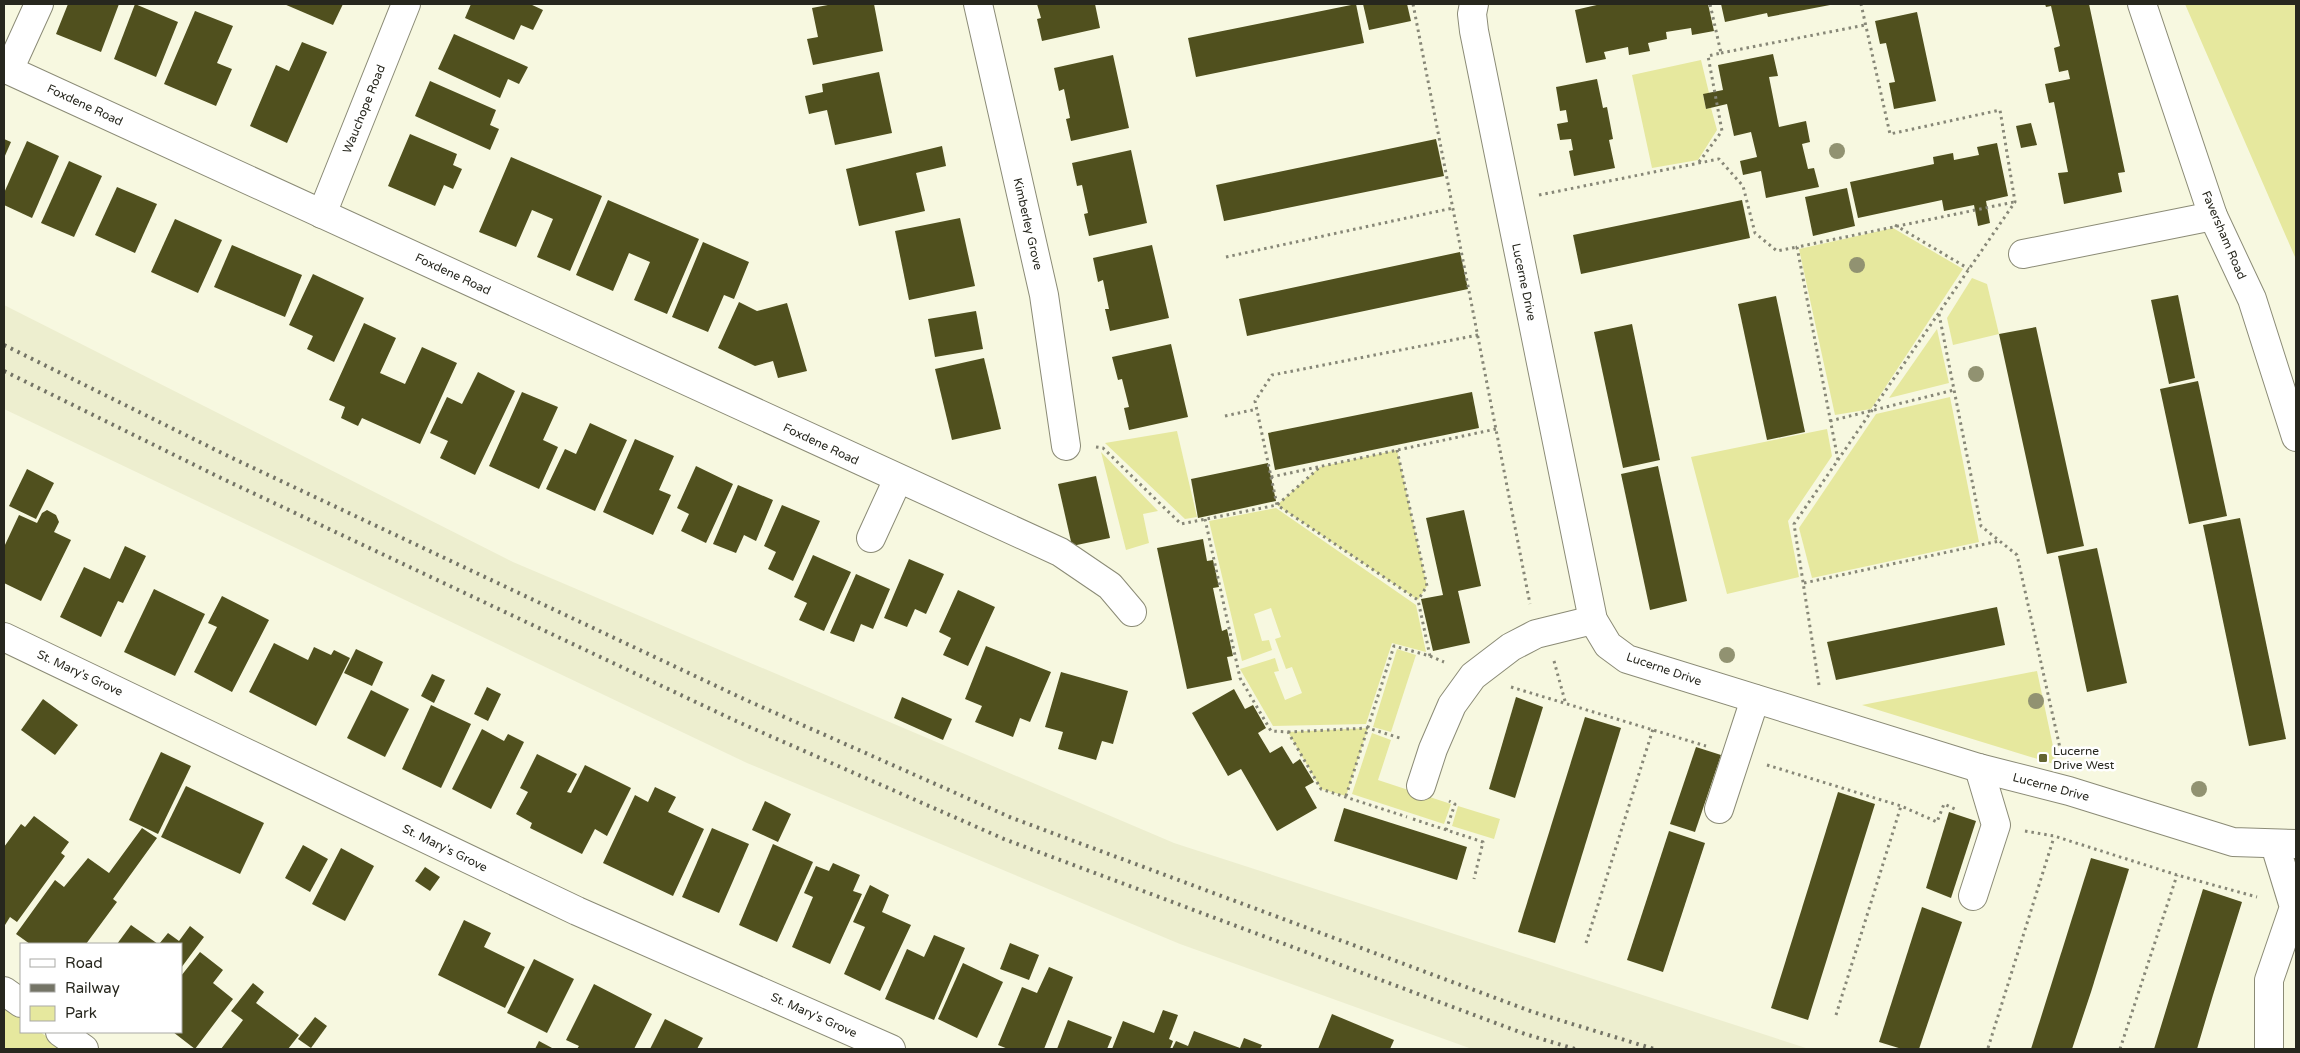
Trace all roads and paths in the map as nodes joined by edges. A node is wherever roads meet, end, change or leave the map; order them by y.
1 (40, 4) edge
2 (406, 4) edge
3 (978, 4) edge
4 (1413, 4) edge
5 (1474, 4) edge
6 (1710, 4) edge
7 (1861, 4) edge
8 (2142, 4) edge
9 (1865, 24) junction
10 (1721, 53) junction
11 (6, 69) edge
12 (1699, 163) junction
13 (1508, 202) junction
14 (2015, 202) junction
15 (1453, 208) junction
16 (322, 214) junction
17 (2213, 216) junction
18 (1894, 225) junction
19 (1797, 247) junction
20 (2022, 254) dead end
21 (1226, 257) dead end
22 (1969, 269) junction
23 (1939, 314) junction
24 (1478, 336) junction
25 (1954, 390) junction
26 (1257, 409) junction
27 (1872, 410) junction
28 (1224, 416) dead end
29 (1830, 421) junction
30 (1496, 429) junction
31 (2296, 437) edge
32 (1066, 446) joint
33 (1397, 450) junction
34 (1838, 460) junction
35 (1320, 467) junction
36 (1271, 477) junction
37 (898, 479) junction
38 (1278, 505) junction
39 (1206, 519) junction
40 (870, 538) dead end
41 (1999, 541) junction
42 (1804, 583) junction
43 (1418, 600) junction
44 (1132, 612) dead end
45 (1593, 620) junction
46 (1536, 634) junction
47 (4, 637) edge
48 (1430, 656) junction
49 (1473, 676) junction
50 (1755, 698) junction
51 (1565, 702) junction
52 (1824, 720) junction
53 (1368, 728) junction
54 (1653, 730) junction
55 (1288, 732) junction
56 (1433, 749) junction
57 (1736, 755) junction
58 (1979, 768) junction
59 (1421, 786) dead end
60 (2069, 792) junction
61 (1346, 796) junction
62 (1901, 806) junction
63 (1719, 809) dead end
64 (1996, 825) junction
65 (2054, 836) junction
66 (2285, 844) edge
67 (2177, 875) junction
68 (1474, 879) dead end
69 (1973, 896) dead end
70 (2294, 907) junction
71 (1586, 943) dead end
72 (4, 991) edge
73 (20, 1002) edge
74 (1836, 1015) dead end
75 (61, 1033) edge
76 (1988, 1048) edge
77 (84, 1049) edge
78 (891, 1049) edge
79 (2120, 1049) edge
80 (2269, 1049) edge

1 - 11 street, Foxdene Road
2 - 16 street, Wauchope Road
3 - 32 street, Kimberley Grove
4 - 15 path
5 - 13 street, Lucerne Drive
6 - 10 path
7 - 9 path
8 - 17 street, Faversham Road
9 - 10 path
9 - 14 path
10 - 12 path
11 - 16 street, Foxdene Road
12 - 13 path
12 - 19 path
13 - 45 street, Lucerne Drive
14 - 18 path
14 - 22 path
15 - 21 path
15 - 24 path
16 - 37 street, Foxdene Road
17 - 20 street
17 - 31 street, Faversham Road
18 - 19 path
18 - 22 path
19 - 29 path
22 - 23 path
23 - 25 path
23 - 27 path
24 - 26 path
24 - 30 path
25 - 27 path
25 - 41 path
26 - 28 path
26 - 36 path
27 - 29 path
27 - 34 path
29 - 34 path
30 - 33 path
30 - 46 path
32 - 39 path
33 - 35 path
33 - 43 path
34 - 42 path
35 - 36 path
35 - 38 path
36 - 38 path
37 - 40 street
37 - 44 street, Foxdene Road
38 - 39 path
38 - 43 path
39 - 55 path
41 - 42 path
41 - 60 path
42 - 52 path
43 - 48 path
45 - 46 street
45 - 50 street, Lucerne Drive
46 - 49 street
46 - 51 path
47 - 78 street, St. Mary's Grove
48 - 49 path
48 - 53 path
49 - 51 path
49 - 56 street
50 - 52 street, Lucerne Drive
50 - 57 street
51 - 54 path
52 - 58 street, Lucerne Drive
53 - 55 path
53 - 56 path
53 - 61 path
54 - 57 path
54 - 71 path
55 - 61 path
56 - 59 street
57 - 62 path
57 - 63 street
58 - 60 street, Lucerne Drive
58 - 64 street
60 - 66 street, Lucerne Drive
61 - 68 path
62 - 64 path
62 - 74 path
64 - 65 path
64 - 69 street
65 - 67 path
65 - 76 path
66 - 70 street
67 - 70 path
67 - 79 path
70 - 80 street
72 - 73 street
75 - 77 street

